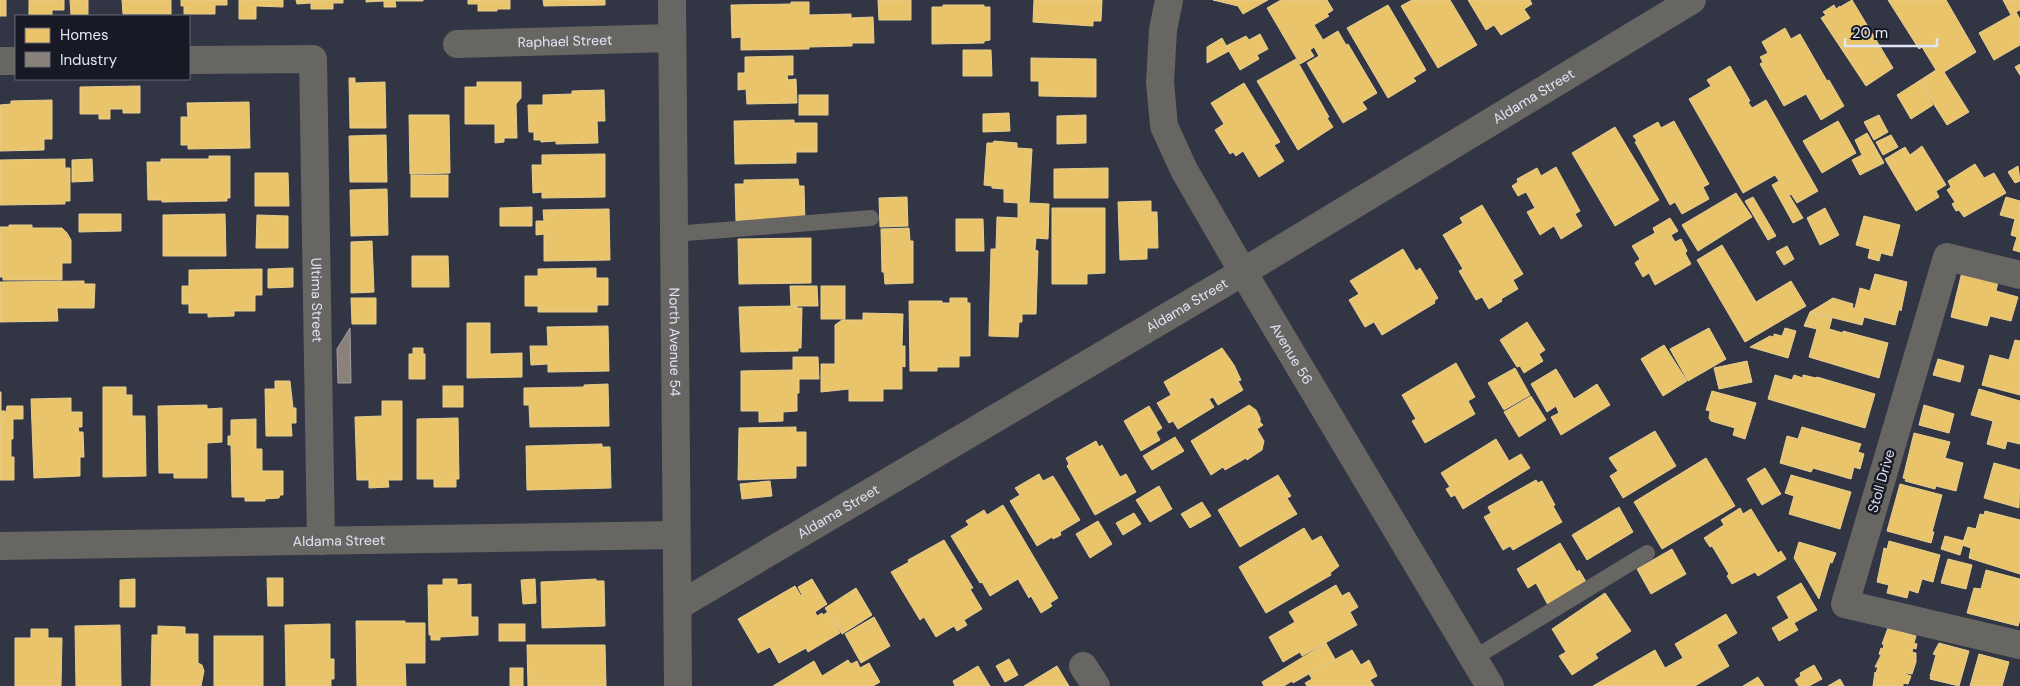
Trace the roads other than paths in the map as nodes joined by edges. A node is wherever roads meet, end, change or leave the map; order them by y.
1 (672, 0) edge
2 (1169, 0) edge
3 (1692, 0) edge
4 (672, 38) junction
5 (456, 44) dead end
6 (190, 60) edge
7 (0, 61) edge
8 (15, 61) edge
9 (871, 218) dead end
10 (674, 234) junction
11 (1242, 272) junction
12 (2020, 275) edge
13 (676, 535) junction
14 (321, 541) junction
15 (0, 546) edge
16 (1647, 552) dead end
17 (678, 606) junction
18 (2020, 645) edge
19 (1474, 658) junction
20 (678, 686) edge
21 (1490, 686) edge

1 - 4 street, North Avenue 54
2 - 11 street, Avenue 56
3 - 11 street, Aldama Street
4 - 5 street, Raphael Street
4 - 10 street, North Avenue 54
6 - 14 street, Ultima Street
7 - 8 street
9 - 10 lane
10 - 13 street, North Avenue 54
11 - 17 street, Aldama Street
11 - 19 street, Avenue 56
12 - 18 street, Stoll Drive
13 - 14 street, Aldama Street
13 - 17 street, North Avenue 54
14 - 15 street, Aldama Street
16 - 19 lane
17 - 20 street, North Avenue 54
19 - 21 street, Avenue 56

